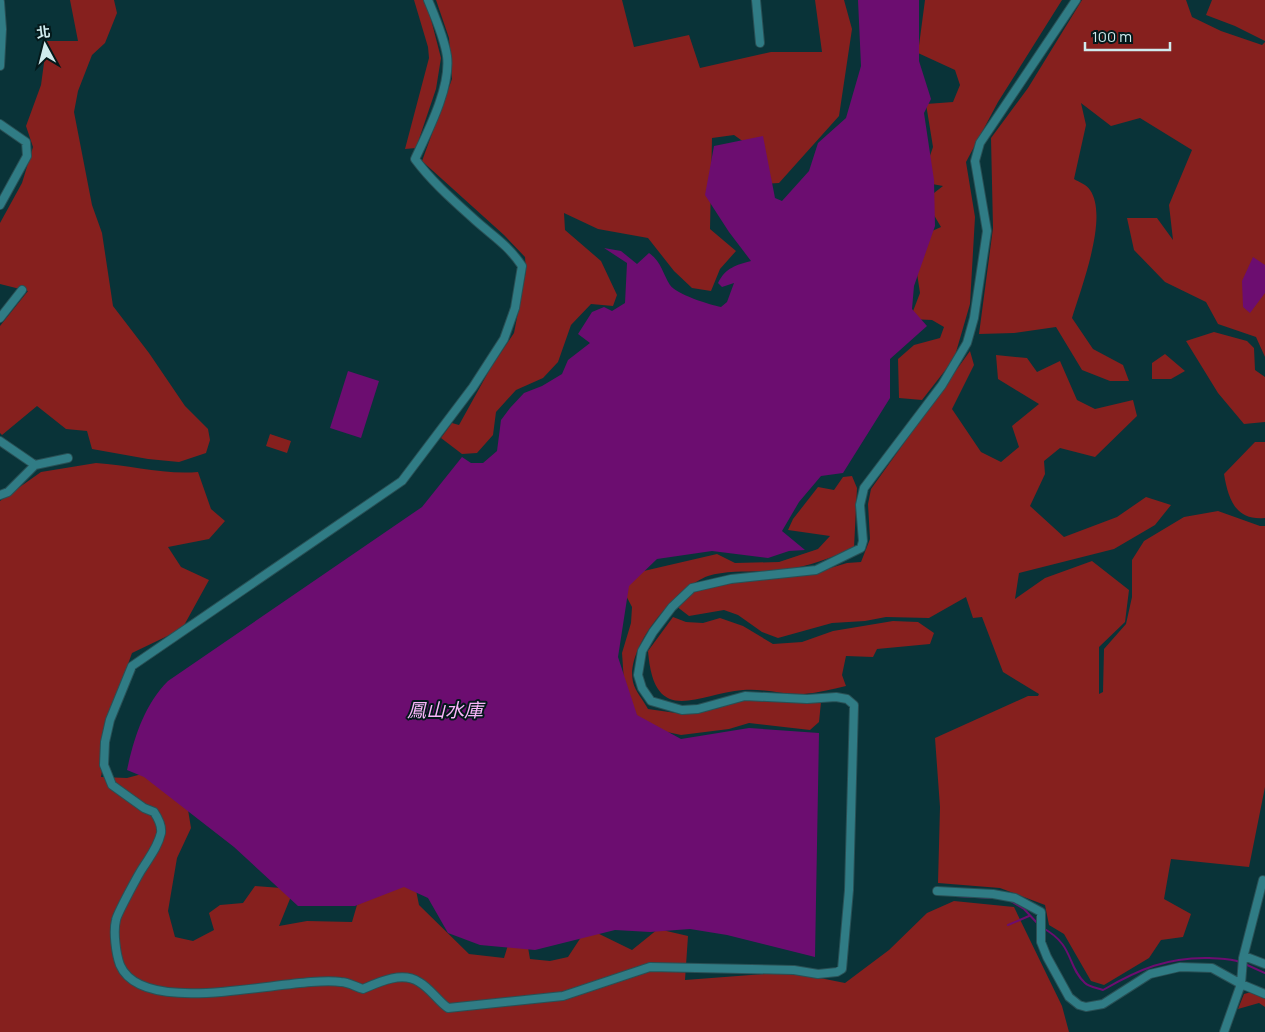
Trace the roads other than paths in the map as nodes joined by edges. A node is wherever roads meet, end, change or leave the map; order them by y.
1 (428, 0) edge
2 (756, 0) edge
3 (1076, 0) edge
4 (0, 2) edge
5 (760, 43) dead end
6 (0, 66) edge
7 (0, 124) edge
8 (0, 205) edge
9 (22, 290) dead end
10 (0, 318) edge
11 (0, 441) edge
12 (68, 458) dead end
13 (35, 465) junction
14 (0, 495) edge
15 (1263, 880) dead end
16 (937, 891) dead end
17 (1244, 957) junction
18 (1265, 964) edge
19 (1240, 980) junction
20 (1265, 994) edge
21 (1225, 1030) edge

1 - 3 street
2 - 5 street
4 - 6 street
7 - 8 street
9 - 10 street
11 - 13 street
12 - 13 street
13 - 14 street
15 - 17 street
16 - 19 street
17 - 18 street
17 - 19 street
19 - 20 street
19 - 21 street

